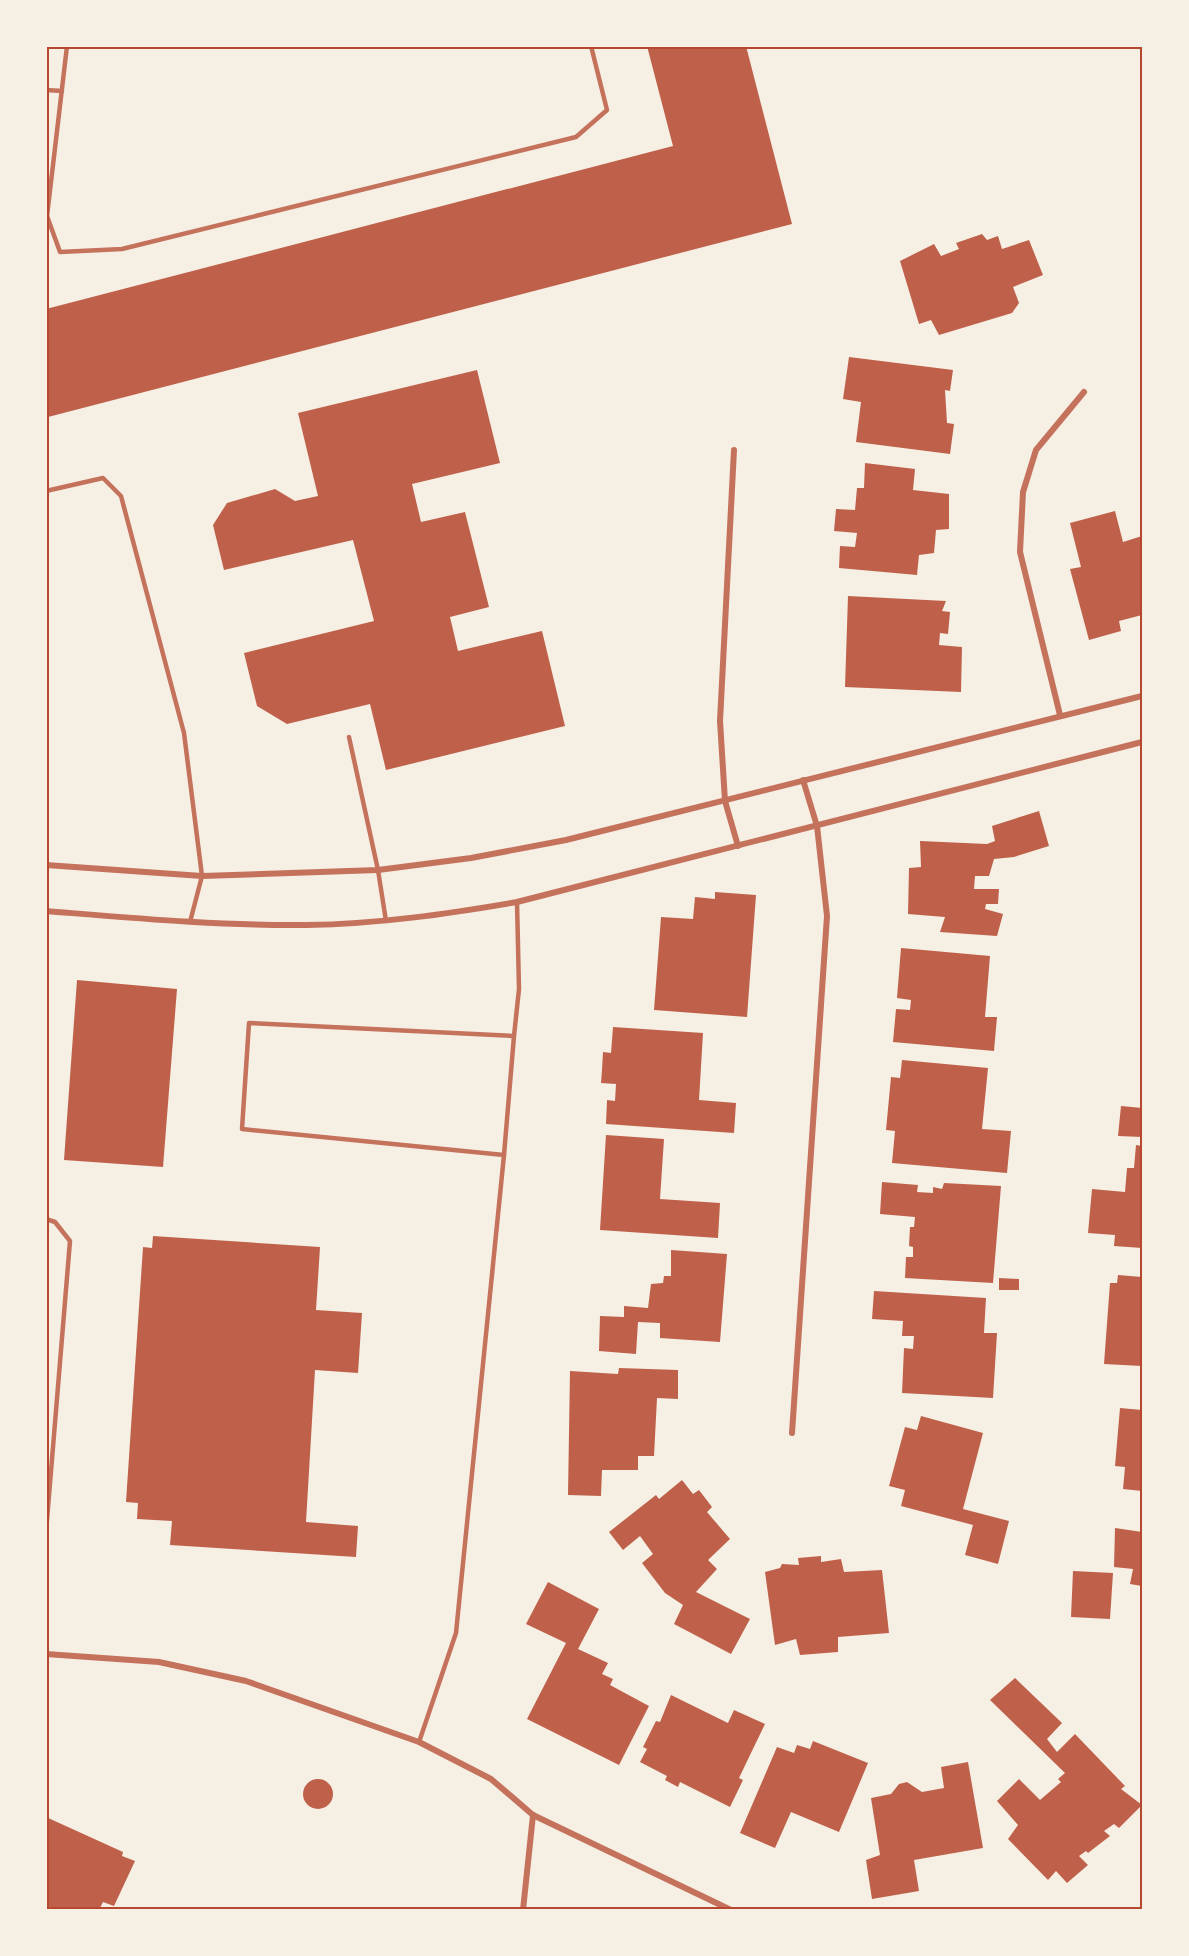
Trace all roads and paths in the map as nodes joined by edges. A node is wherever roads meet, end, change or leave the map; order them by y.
1 (67, 46) edge
2 (591, 46) edge
3 (46, 90) edge
4 (62, 91) junction
5 (1084, 392) dead end
6 (734, 450) dead end
7 (46, 491) edge
8 (1143, 696) edge
9 (1060, 714) junction
10 (349, 737) dead end
11 (1143, 742) edge
12 (803, 780) junction
13 (725, 801) junction
14 (817, 826) junction
15 (738, 846) junction
16 (46, 865) edge
17 (378, 870) junction
18 (202, 876) junction
19 (517, 902) junction
20 (46, 911) edge
21 (386, 921) junction
22 (190, 922) junction
23 (514, 1036) junction
24 (504, 1155) junction
25 (46, 1219) edge
26 (792, 1433) dead end
27 (46, 1532) edge
28 (46, 1653) edge
29 (419, 1742) junction
30 (533, 1815) junction
31 (523, 1910) edge
32 (731, 1910) edge

1 - 4 lane
2 - 4 lane
3 - 4 lane
5 - 9 street
6 - 13 street
7 - 18 lane
8 - 9 street
9 - 12 street
10 - 17 lane
11 - 14 street
12 - 13 street
12 - 14 street
13 - 15 street
13 - 17 street
14 - 15 street
14 - 26 street
15 - 19 street
16 - 18 street
17 - 18 street
17 - 21 lane
18 - 22 lane
19 - 21 street
19 - 23 lane
20 - 22 street
21 - 22 street
23 - 24 lane
23 - 24 lane
24 - 29 lane
25 - 27 lane
28 - 29 street
29 - 30 street
30 - 31 street
30 - 32 street

